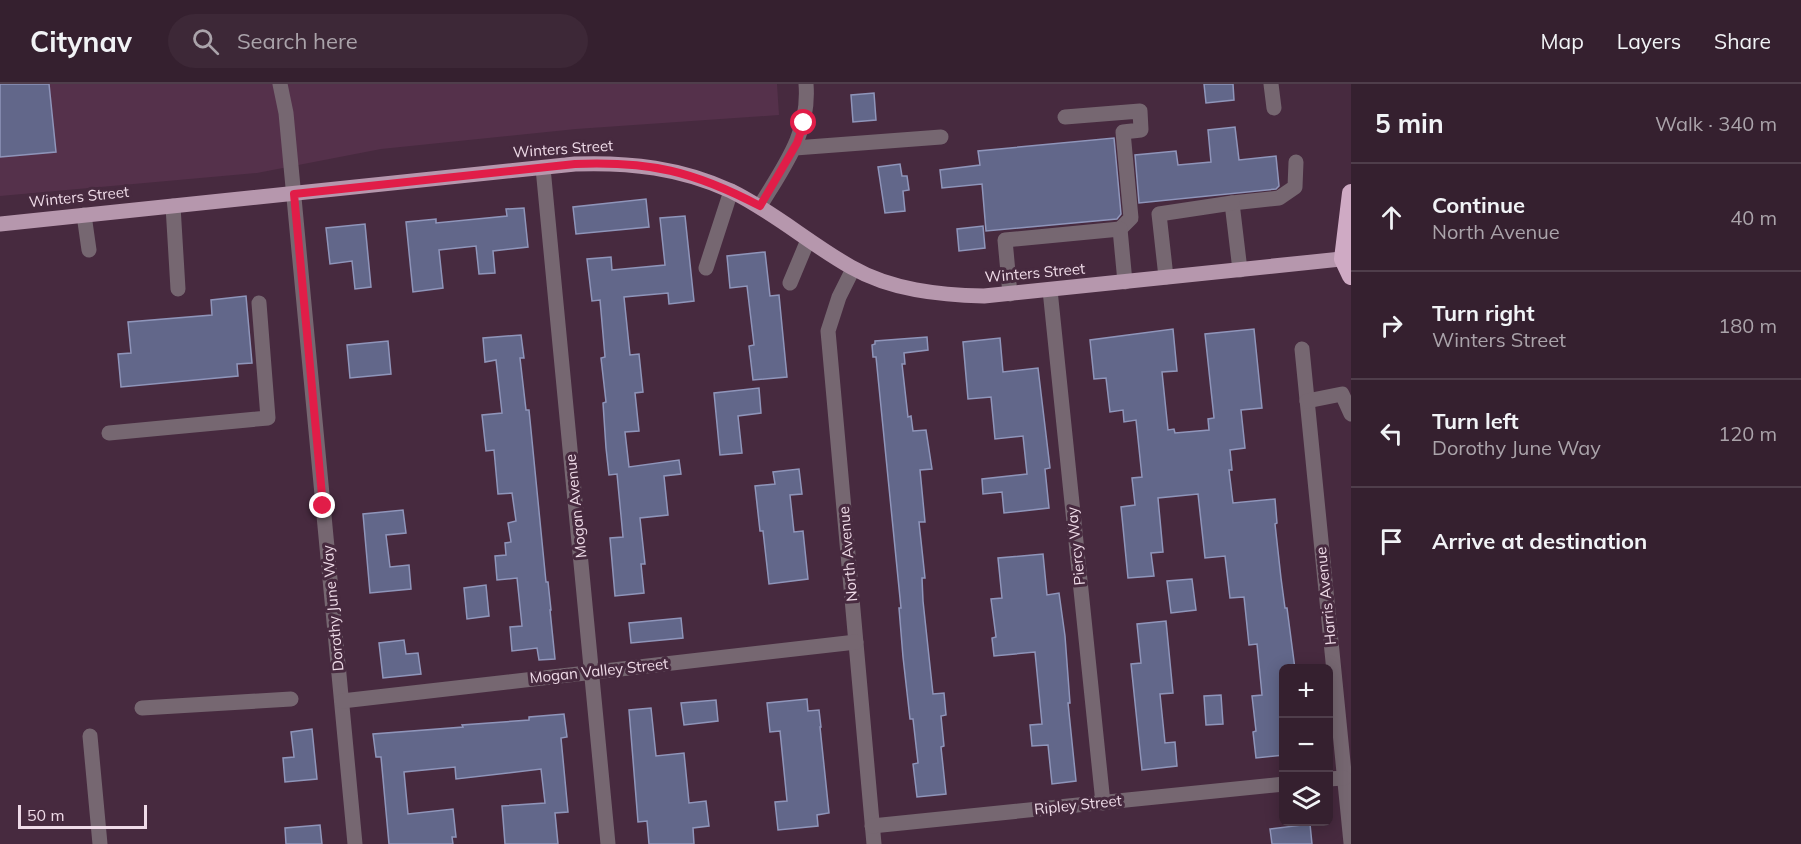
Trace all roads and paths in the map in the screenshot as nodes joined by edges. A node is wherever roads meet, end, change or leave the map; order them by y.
1 (280, 84) edge
2 (806, 84) edge
3 (1271, 84) edge
4 (1274, 108) dead end
5 (1065, 117) dead end
6 (941, 137) dead end
7 (795, 148) junction
8 (1296, 162) dead end
9 (543, 168) junction
10 (731, 191) junction
11 (1351, 193) edge
12 (294, 194) junction
13 (1232, 203) junction
14 (173, 206) junction
15 (760, 206) junction
16 (84, 215) junction
17 (0, 224) edge
18 (1120, 229) junction
19 (808, 240) junction
20 (89, 250) dead end
21 (1347, 258) edge
22 (706, 267) dead end
23 (853, 269) junction
24 (1240, 270) junction
25 (1351, 276) edge
26 (1166, 278) junction
27 (1125, 282) junction
28 (790, 283) dead end
29 (178, 289) dead end
30 (1050, 290) junction
31 (1010, 294) junction
32 (259, 303) dead end
33 (1302, 349) dead end
34 (1307, 401) junction
35 (1351, 414) edge
36 (110, 433) dead end
37 (856, 642) junction
38 (592, 671) junction
39 (291, 699) dead end
40 (342, 701) junction
41 (142, 708) dead end
42 (90, 736) dead end
43 (1336, 778) edge
44 (1279, 785) edge
45 (1103, 803) junction
46 (872, 826) junction
47 (1351, 843) edge
48 (100, 844) edge
49 (355, 844) edge
50 (608, 844) edge
51 (874, 844) edge

1 - 12 street, Dorothy June Way
2 - 7 street
3 - 4 street
5 - 18 street
6 - 7 street
7 - 15 street
8 - 13 street
9 - 10 main road, Winters Street
9 - 12 main road, Winters Street
9 - 38 street, Mogan Avenue
10 - 15 main road, Winters Street
10 - 22 street
11 - 21 highway
12 - 14 main road, Winters Street
12 - 40 street, Dorothy June Way
13 - 24 street
13 - 26 street
14 - 16 main road, Winters Street
14 - 29 street
15 - 19 main road, Winters Street
16 - 17 main road, Winters Street
16 - 20 street
18 - 27 street
18 - 31 street
19 - 23 main road, Winters Street
19 - 28 street
21 - 24 main road, Winters Street
21 - 25 highway
23 - 31 main road, Winters Street
23 - 37 street, North Avenue
24 - 26 main road, Winters Street
26 - 27 main road, Winters Street
27 - 30 main road, Winters Street
30 - 31 main road, Winters Street
30 - 45 street, Piercy Way
32 - 36 street
33 - 34 street, Harris Avenue
34 - 35 street
34 - 43 street, Harris Avenue
37 - 38 street, Mogan Valley Street
37 - 46 street, North Avenue
38 - 40 street, Mogan Valley Street
38 - 50 street, Mogan Avenue
39 - 41 street
40 - 49 street, Dorothy June Way
42 - 48 street
43 - 47 street, Harris Avenue
44 - 45 street, Ripley Street
45 - 46 street, Ripley Street
46 - 51 street, North Avenue

